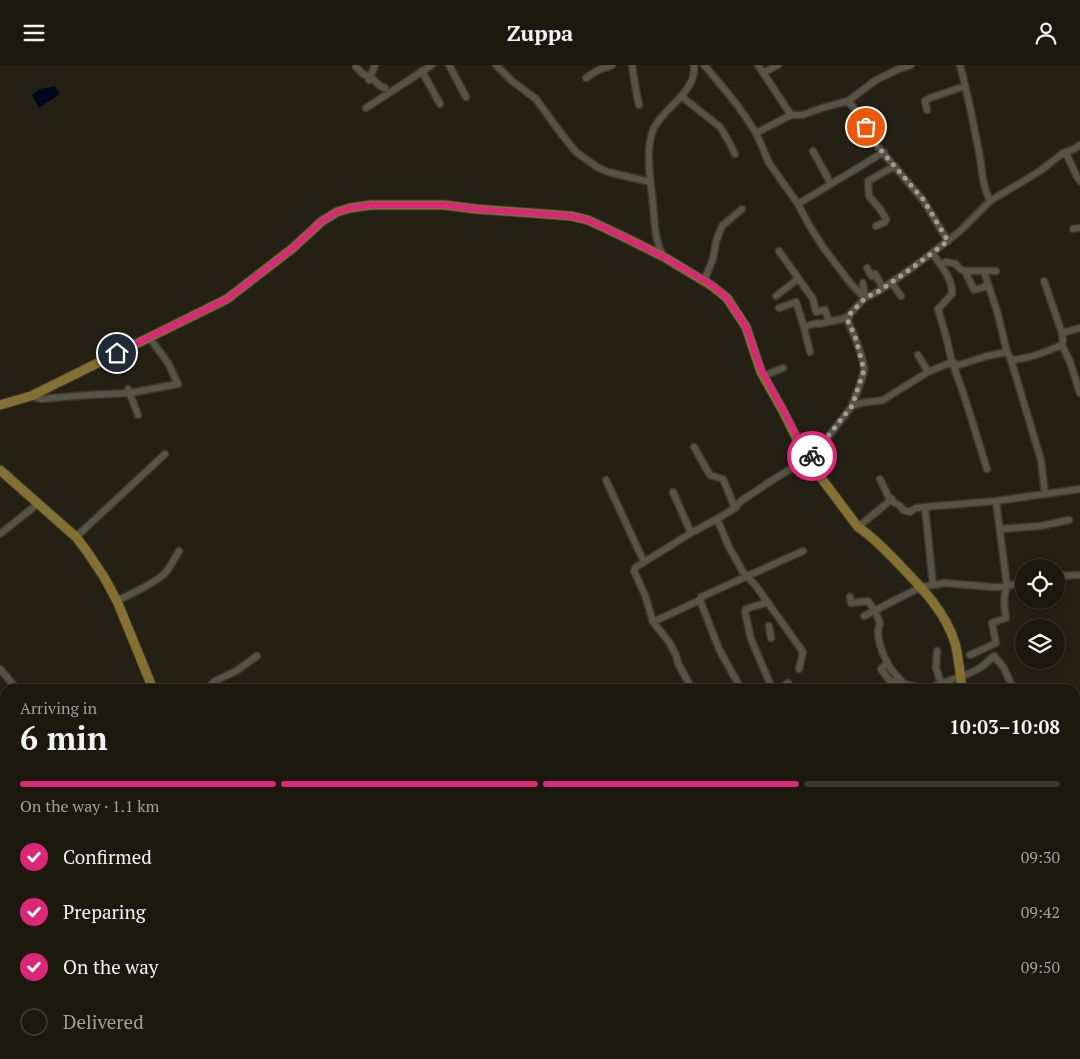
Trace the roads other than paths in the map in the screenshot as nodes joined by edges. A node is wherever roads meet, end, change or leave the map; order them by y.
1 (375, 65) edge
2 (432, 65) edge
3 (449, 65) edge
4 (496, 65) edge
5 (612, 65) edge
6 (632, 65) edge
7 (694, 65) edge
8 (704, 65) edge
9 (758, 65) edge
10 (778, 65) edge
11 (910, 65) edge
12 (960, 65) edge
13 (902, 66) edge
14 (356, 67) dead end
15 (422, 71) junction
16 (763, 73) junction
17 (586, 78) dead end
18 (369, 79) junction
19 (965, 86) junction
20 (386, 88) dead end
21 (681, 96) junction
22 (466, 97) dead end
23 (848, 101) junction
24 (440, 104) dead end
25 (639, 105) dead end
26 (366, 108) dead end
27 (927, 110) dead end
28 (792, 115) junction
29 (757, 135) junction
30 (1080, 145) edge
31 (813, 151) dead end
32 (884, 152) junction
33 (1063, 153) junction
34 (735, 154) dead end
35 (894, 166) junction
36 (1080, 181) edge
37 (650, 182) junction
38 (831, 184) junction
39 (990, 201) junction
40 (798, 204) junction
41 (742, 209) dead end
42 (876, 225) dead end
43 (948, 241) junction
44 (779, 251) dead end
45 (932, 253) junction
46 (664, 257) junction
47 (940, 264) junction
48 (867, 268) dead end
49 (965, 271) junction
50 (984, 271) junction
51 (996, 271) dead end
52 (798, 279) junction
53 (704, 281) junction
54 (1044, 281) dead end
55 (891, 282) junction
56 (863, 283) dead end
57 (988, 286) junction
58 (883, 288) junction
59 (776, 295) dead end
60 (901, 295) dead end
61 (865, 298) junction
62 (779, 308) dead end
63 (850, 315) junction
64 (829, 321) junction
65 (804, 327) junction
66 (1080, 328) edge
67 (1062, 333) junction
68 (149, 337) junction
69 (1062, 345) junction
70 (1007, 351) junction
71 (810, 352) dead end
72 (918, 355) dead end
73 (1011, 360) junction
74 (952, 362) junction
75 (783, 369) dead end
76 (928, 372) junction
77 (764, 376) junction
78 (129, 391) junction
79 (1080, 393) edge
80 (31, 396) junction
81 (0, 405) edge
82 (852, 406) junction
83 (138, 415) dead end
84 (694, 447) dead end
85 (165, 454) dead end
86 (808, 459) junction
87 (987, 469) dead end
88 (0, 470) edge
89 (880, 479) dead end
90 (606, 480) dead end
91 (1080, 489) edge
92 (673, 492) dead end
93 (1045, 494) junction
94 (891, 499) junction
95 (996, 501) junction
96 (39, 503) junction
97 (735, 507) junction
98 (925, 507) junction
99 (717, 519) junction
100 (1069, 520) dead end
101 (858, 527) junction
102 (1000, 529) junction
103 (0, 532) edge
104 (691, 533) junction
105 (76, 537) junction
106 (178, 551) dead end
107 (803, 551) dead end
108 (644, 562) junction
109 (1080, 575) edge
110 (748, 576) junction
111 (1065, 576) edge
112 (933, 585) junction
113 (1015, 585) edge
114 (1007, 586) junction
115 (921, 587) junction
116 (850, 597) dead end
117 (700, 600) junction
118 (117, 601) junction
119 (768, 602) junction
120 (875, 611) junction
121 (864, 616) dead end
122 (654, 622) junction
123 (770, 626) dead end
124 (772, 638) dead end
125 (937, 651) dead end
126 (970, 655) dead end
127 (257, 656) dead end
128 (0, 669) edge
129 (799, 669) dead end
130 (960, 677) junction
131 (940, 683) joint
132 (13, 684) edge
133 (152, 684) edge
134 (212, 684) edge
135 (689, 684) edge
136 (738, 684) edge
137 (770, 684) edge
138 (904, 684) edge
139 (961, 684) edge
140 (1011, 684) edge

1 - 18 street
2 - 15 street
3 - 22 street
4 - 37 street
5 - 17 street
6 - 25 street
7 - 21 street
8 - 29 street
9 - 16 street
10 - 16 street
11 - 13 street
12 - 19 street
13 - 23 street
14 - 18 street
15 - 24 street
15 - 26 street
16 - 28 street
18 - 20 street
19 - 27 street
19 - 39 street
21 - 34 street
21 - 37 street
23 - 28 street
23 - 32 street
28 - 29 street
29 - 40 street
30 - 33 street
31 - 38 street
32 - 35 street
32 - 38 street
33 - 36 street
33 - 39 street
35 - 42 street
35 - 43 street
37 - 46 street
38 - 40 street
39 - 43 street
40 - 61 street
41 - 53 street
43 - 45 street
44 - 52 street
45 - 47 street
45 - 55 street
46 - 53 main road
46 - 68 main road
47 - 49 street
47 - 74 street
48 - 58 street
49 - 50 street
49 - 57 street
50 - 51 street
50 - 57 street
52 - 59 street
52 - 64 street
53 - 77 main road
54 - 67 street
55 - 58 street
55 - 60 street
56 - 61 street
57 - 70 street
58 - 61 street
61 - 63 street
62 - 65 street
63 - 64 street
63 - 82 street
64 - 65 street
65 - 71 street
66 - 67 street
67 - 69 street
68 - 78 street
68 - 80 main road
69 - 73 street
69 - 79 street
70 - 73 street
70 - 74 street
72 - 76 street
73 - 93 street
74 - 76 street
74 - 87 street
75 - 77 street
76 - 82 street
77 - 86 main road
78 - 80 street
78 - 83 street
80 - 81 main road
82 - 86 street
84 - 97 street
85 - 105 street
86 - 97 street
86 - 101 main road
88 - 96 main road
89 - 94 street
90 - 108 street
91 - 93 street
92 - 104 street
93 - 95 street
94 - 98 street
94 - 101 street
95 - 98 street
95 - 102 street
96 - 103 street
96 - 105 main road
97 - 99 street
98 - 112 street
99 - 104 street
99 - 110 street
100 - 102 street
101 - 115 main road
102 - 114 street
104 - 108 street
105 - 118 main road
106 - 118 street
107 - 110 street
108 - 122 street
109 - 111 street
110 - 117 street
110 - 119 street
112 - 114 street
112 - 115 street
113 - 114 street
114 - 126 street
115 - 120 street
115 - 130 main road
116 - 120 street
117 - 122 street
117 - 136 street
118 - 133 main road
119 - 129 street
119 - 137 street
120 - 121 street
120 - 138 street
122 - 135 street
123 - 124 street
125 - 131 street
127 - 134 street
128 - 132 street
130 - 131 street
130 - 139 main road
130 - 140 street

